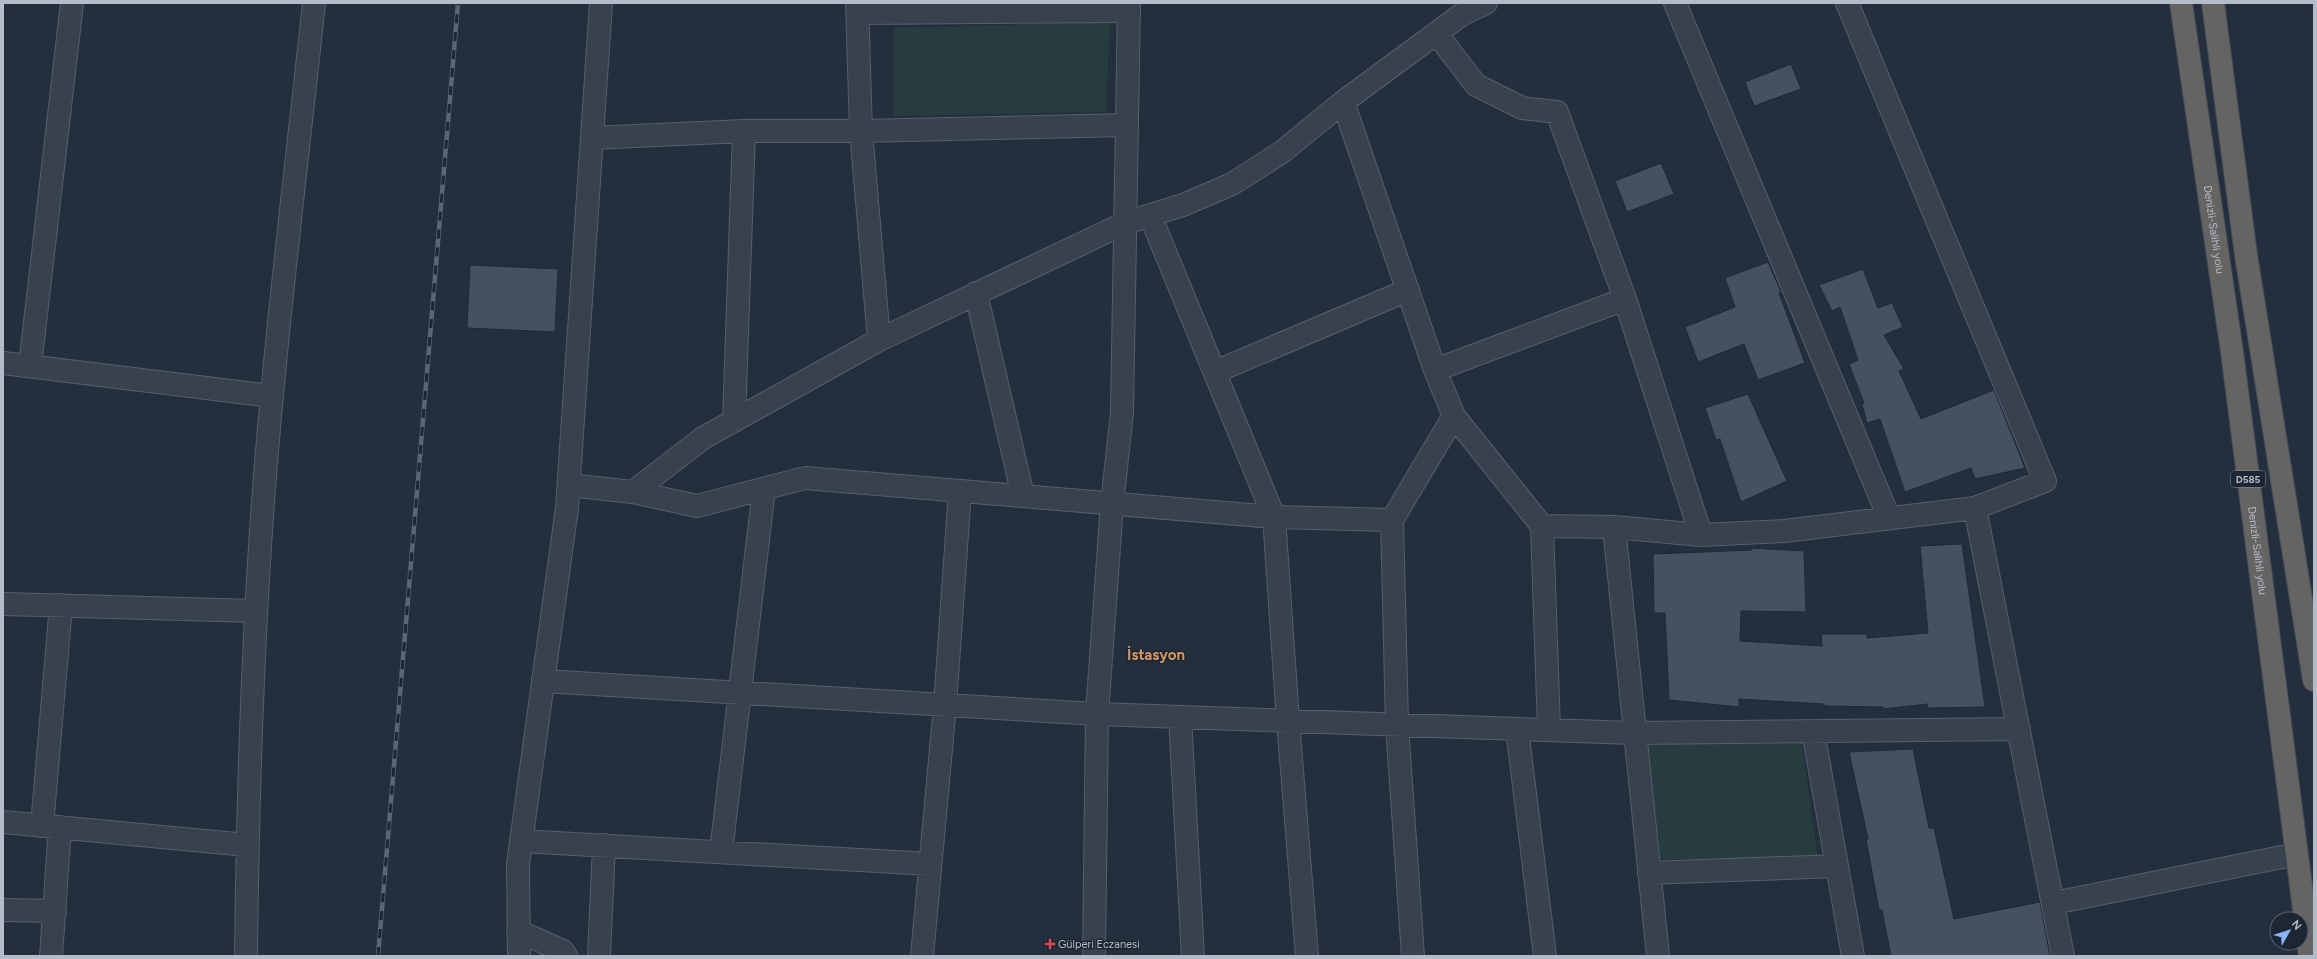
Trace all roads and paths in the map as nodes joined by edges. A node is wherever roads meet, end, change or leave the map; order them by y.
1 (72, 3) edge
2 (314, 3) edge
3 (601, 3) edge
4 (1486, 3) edge
5 (1675, 3) edge
6 (1847, 3) edge
7 (2181, 3) edge
8 (2213, 3) edge
9 (1129, 7) edge
10 (857, 8) edge
11 (1436, 33) junction
12 (1343, 102) junction
13 (1126, 125) junction
14 (744, 131) junction
15 (861, 131) junction
16 (592, 138) junction
17 (1150, 215) junction
18 (1125, 223) junction
19 (1408, 290) junction
20 (976, 294) junction
21 (1625, 299) junction
22 (879, 340) junction
23 (3, 363) edge
24 (30, 366) junction
25 (1436, 370) junction
26 (1215, 372) junction
27 (271, 396) junction
28 (1454, 416) junction
29 (734, 421) junction
30 (569, 485) junction
31 (764, 489) junction
32 (960, 491) junction
33 (633, 492) junction
34 (1023, 496) junction
35 (1112, 504) junction
36 (1975, 508) junction
37 (1274, 517) junction
38 (1889, 518) junction
39 (1392, 520) junction
40 (1542, 526) junction
41 (1614, 527) junction
42 (1702, 535) junction
43 (3, 604) edge
44 (61, 605) junction
45 (256, 611) junction
46 (2314, 680) edge
47 (543, 681) junction
48 (739, 693) junction
49 (945, 705) junction
50 (1097, 714) junction
51 (1180, 717) junction
52 (1288, 721) junction
53 (1397, 725) junction
54 (1517, 729) junction
55 (2019, 729) junction
56 (1549, 730) junction
57 (1813, 731) junction
58 (1633, 733) junction
59 (3, 822) edge
60 (51, 826) junction
61 (521, 841) junction
62 (247, 845) junction
63 (604, 846) junction
64 (721, 852) junction
65 (2297, 854) junction
66 (930, 864) junction
67 (1837, 866) junction
68 (1649, 873) junction
69 (2054, 903) junction
70 (3, 910) edge
71 (54, 911) junction
72 (518, 932) junction
73 (51, 956) edge
74 (246, 956) edge
75 (518, 956) edge
76 (566, 956) edge
77 (599, 956) edge
78 (922, 956) edge
79 (1094, 956) edge
80 (1193, 956) edge
81 (1308, 956) edge
82 (1413, 956) edge
83 (1545, 956) edge
84 (1658, 956) edge
85 (1853, 956) edge
86 (2063, 956) edge
87 (2310, 956) edge

1 - 24 street
2 - 27 street
3 - 16 street
4 - 11 street
5 - 38 street
6 - 36 street
7 - 65 highway, Denizli-Salihli yolu / D585
8 - 46 highway, D585
9 - 10 street
9 - 13 street
10 - 15 street
11 - 12 street
11 - 21 street
12 - 17 street
12 - 19 street
13 - 15 street
13 - 18 street
14 - 15 street
14 - 16 street
14 - 29 street
15 - 22 street
16 - 30 street
17 - 18 street
17 - 26 street
18 - 20 street
18 - 35 street
19 - 25 street
19 - 26 street
20 - 22 street
20 - 34 street
21 - 25 street
21 - 42 street
22 - 29 street
23 - 24 street
24 - 27 street
25 - 28 street
26 - 37 street
27 - 45 street
28 - 39 street
28 - 40 street
29 - 33 street
30 - 33 street
30 - 47 street
31 - 32 street
31 - 33 street
31 - 48 street
32 - 34 street
32 - 49 street
34 - 35 street
35 - 37 street
35 - 50 street
36 - 38 street
36 - 55 street
37 - 39 street
37 - 52 street
38 - 42 street
39 - 53 street
40 - 41 street
40 - 56 street
41 - 42 street
41 - 58 street
43 - 44 street
44 - 45 street
44 - 60 street
45 - 62 street
47 - 48 street
47 - 61 street
48 - 49 street
48 - 64 street
49 - 50 street
49 - 66 street
50 - 51 street
50 - 79 street
51 - 52 street
51 - 80 street
52 - 53 street
52 - 81 street
53 - 54 street
53 - 82 street
54 - 56 street
54 - 83 street
55 - 57 street
55 - 69 street
56 - 58 street
57 - 58 street
57 - 67 street
58 - 68 street
59 - 60 street
60 - 62 street
60 - 71 street
61 - 63 street
61 - 72 street
62 - 74 street
63 - 64 street
63 - 77 street
64 - 66 street
65 - 69 street
65 - 87 highway, Denizli-Salihli yolu / D585
66 - 78 street
67 - 68 street
67 - 85 street
68 - 84 street
69 - 86 street
70 - 71 street
71 - 73 street
72 - 75 street
72 - 76 street

